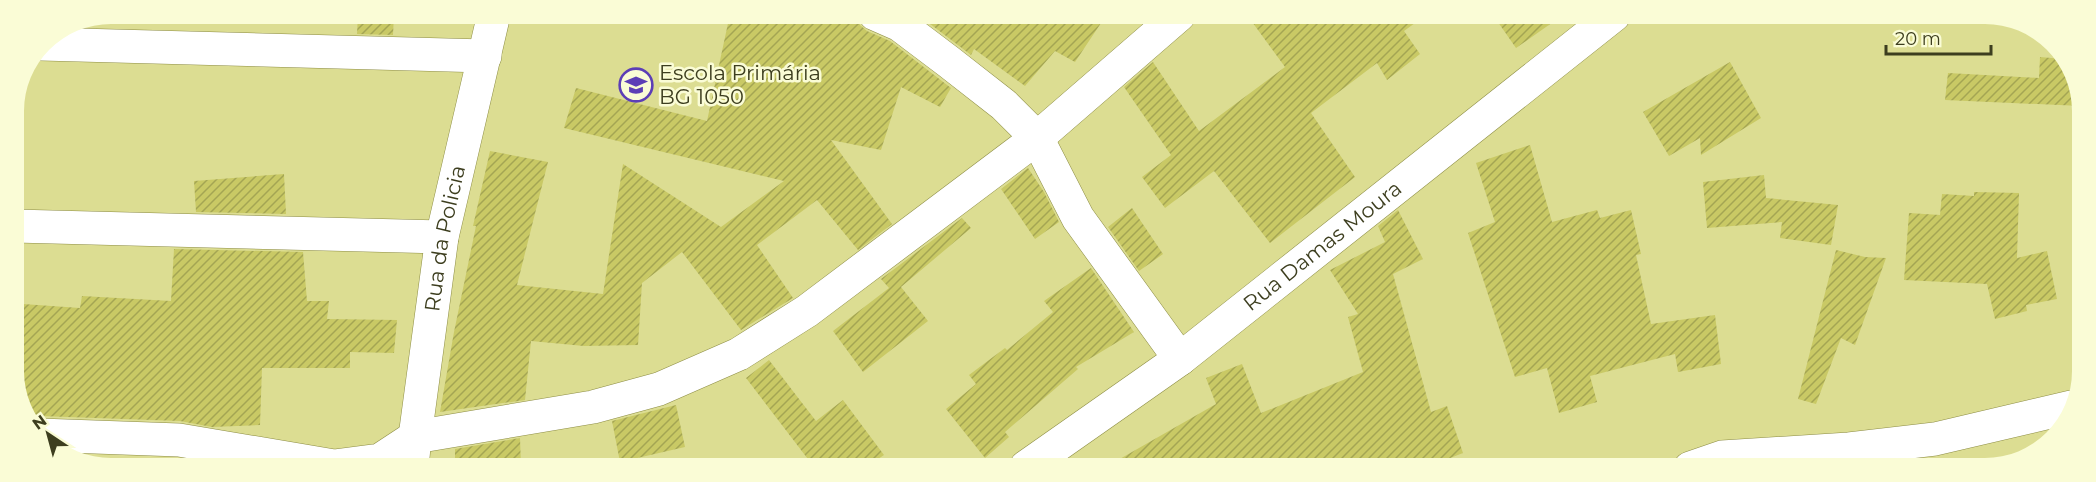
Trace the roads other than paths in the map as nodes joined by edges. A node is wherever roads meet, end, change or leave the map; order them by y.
1 (492, 24) edge
2 (898, 24) edge
3 (1169, 24) edge
4 (1603, 24) edge
5 (54, 45) edge
6 (485, 56) junction
7 (1037, 138) junction
8 (24, 226) edge
9 (442, 237) junction
10 (1180, 359) junction
11 (2063, 408) edge
12 (52, 435) edge
13 (413, 452) edge
14 (286, 458) edge
15 (388, 458) edge
16 (1040, 458) edge
17 (1719, 458) edge

1 - 6 street, Rua da Policia
2 - 7 street
3 - 7 street
4 - 10 street, Rua Damas Moura
5 - 6 street
6 - 9 street, Rua da Policia
7 - 10 street
7 - 13 street
8 - 9 street
9 - 13 street, Rua da Policia
10 - 16 street, Rua Damas Moura
11 - 17 street
12 - 14 street
13 - 15 street

